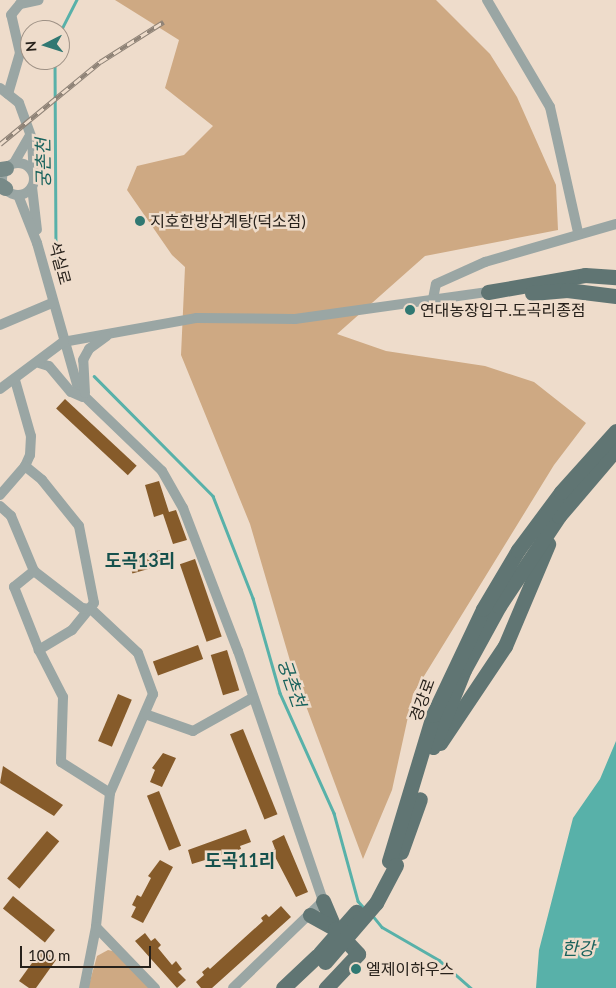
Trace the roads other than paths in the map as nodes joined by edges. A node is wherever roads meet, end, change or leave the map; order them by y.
1 (39, 0) edge
2 (487, 0) edge
3 (4, 91) edge
4 (29, 128) junction
5 (7, 167) edge
6 (34, 176) junction
7 (32, 187) junction
8 (8, 189) edge
9 (616, 224) edge
10 (578, 232) junction
11 (37, 243) junction
12 (616, 271) edge
13 (585, 275) junction
14 (616, 276) edge
15 (488, 292) junction
16 (616, 296) edge
17 (433, 299) junction
18 (52, 303) junction
19 (0, 325) edge
20 (112, 333) junction
21 (63, 342) junction
22 (39, 364) junction
23 (15, 380) junction
24 (0, 389) edge
25 (86, 398) junction
26 (615, 431) edge
27 (616, 449) edge
28 (25, 466) junction
29 (0, 495) edge
30 (0, 506) edge
31 (559, 516) junction
32 (34, 571) junction
33 (90, 609) junction
34 (39, 650) junction
35 (252, 698) junction
36 (145, 714) junction
37 (431, 753) junction
38 (110, 793) junction
39 (393, 863) junction
40 (323, 901) junction
41 (310, 915) junction
42 (96, 927) junction
43 (335, 929) junction
44 (321, 959) junction
45 (84, 988) edge
46 (155, 988) edge
47 (233, 988) edge
48 (283, 988) edge
49 (297, 988) edge
50 (326, 988) edge

1 - 3 street
2 - 10 street
3 - 4 street
4 - 5 street
4 - 6 street
5 - 6 street
5 - 8 street, 석실로
6 - 7 street
7 - 8 street
7 - 11 street
8 - 11 street, 석실로
9 - 10 street
10 - 17 street
11 - 18 street, 석실로
12 - 13 main road
13 - 14 main road
13 - 15 main road
15 - 16 main road
15 - 17 street
17 - 20 street
18 - 19 street
18 - 21 street, 석실로
20 - 21 street
20 - 25 street
21 - 22 street
21 - 25 street, 석실로
22 - 23 street
22 - 25 street
23 - 24 street
23 - 28 street
25 - 35 street
26 - 39 main road, 경강로
27 - 31 main road, 경강로
28 - 29 street
28 - 33 street
30 - 32 street
31 - 37 main road, 경강로
31 - 37 main road
32 - 33 street
32 - 34 street
33 - 34 street
33 - 36 street
34 - 38 street
35 - 36 street
35 - 40 street
36 - 38 street
37 - 39 main road, 경강로
38 - 42 street
39 - 44 main road, 경강로, bridge
40 - 41 street
40 - 43 main road
41 - 43 main road
41 - 47 street
42 - 45 street
42 - 46 street
43 - 50 main road
44 - 48 main road, 경강로
44 - 49 main road, 경강로

